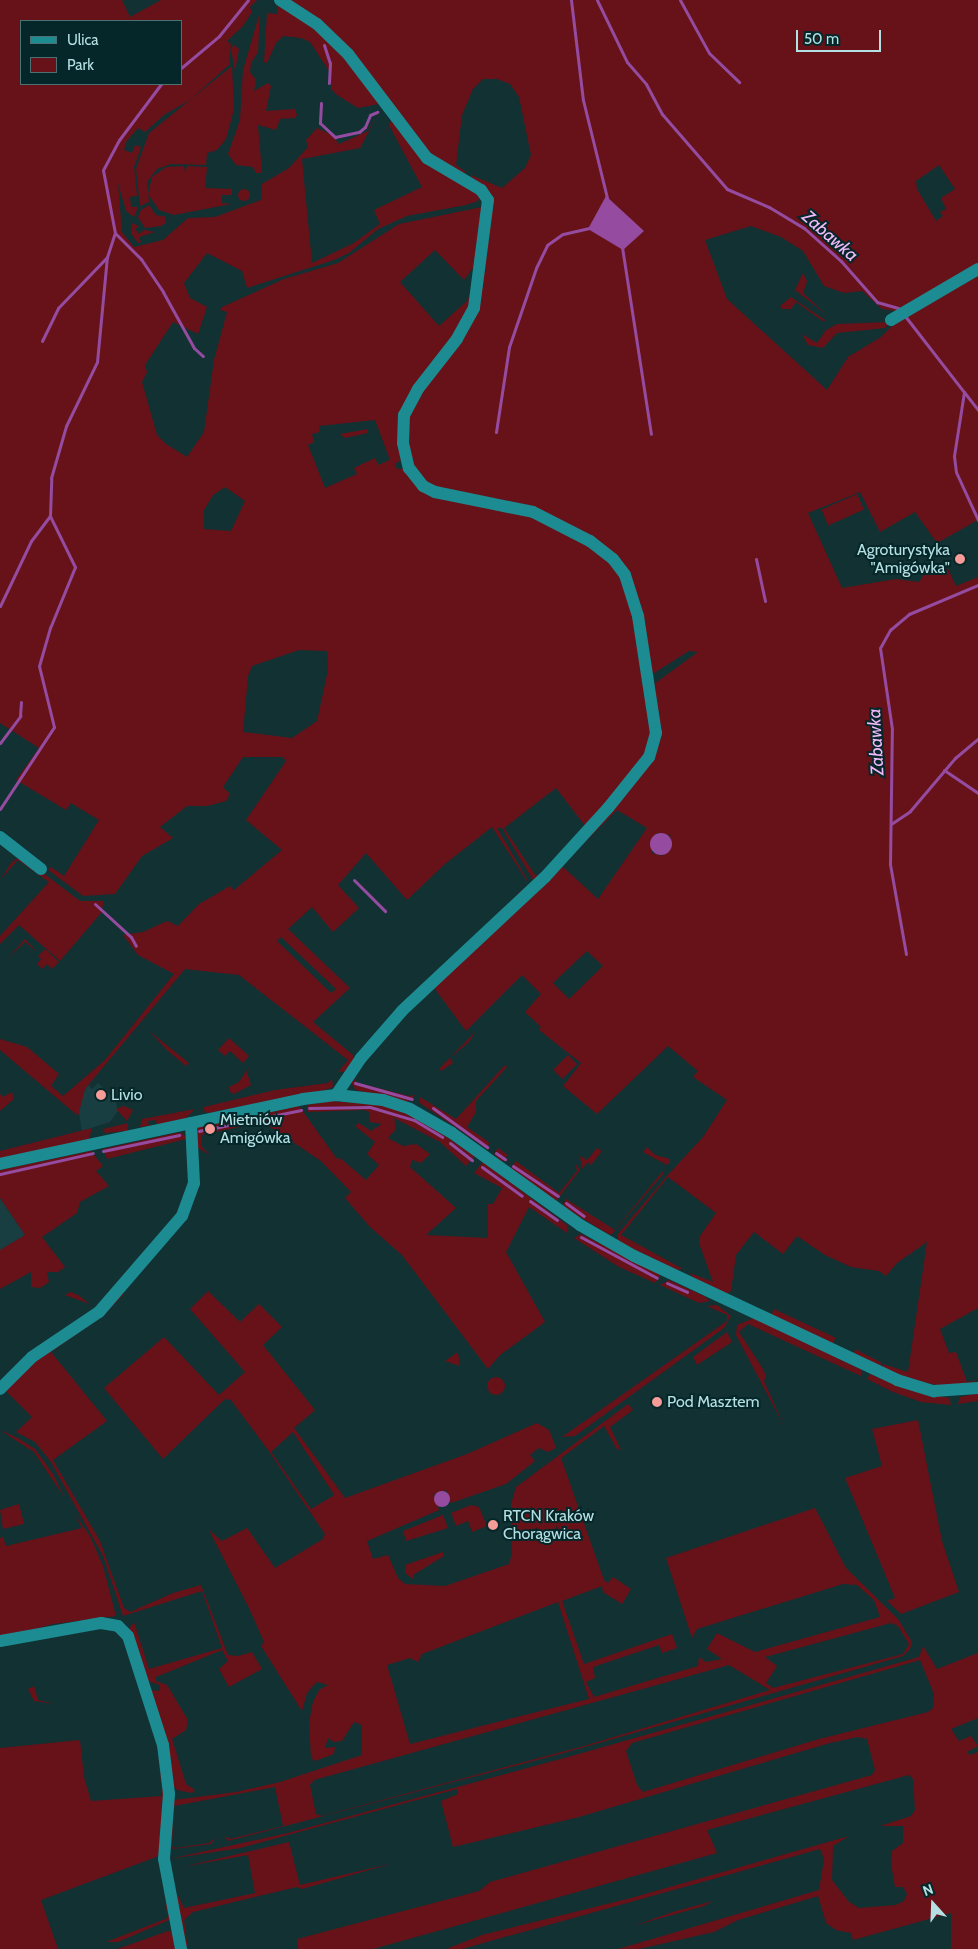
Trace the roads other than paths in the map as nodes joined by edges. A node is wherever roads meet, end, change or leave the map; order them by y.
1 (280, 0) edge
2 (978, 269) edge
3 (897, 315) dead end
4 (0, 837) edge
5 (41, 869) dead end
6 (336, 1095) junction
7 (191, 1123) junction
8 (0, 1164) edge
9 (978, 1388) edge
10 (0, 1389) edge
11 (0, 1641) edge
12 (181, 1949) edge

1 - 6 street
2 - 3 street
4 - 5 street
6 - 7 street
6 - 9 street
7 - 8 street
7 - 10 street
11 - 12 street

